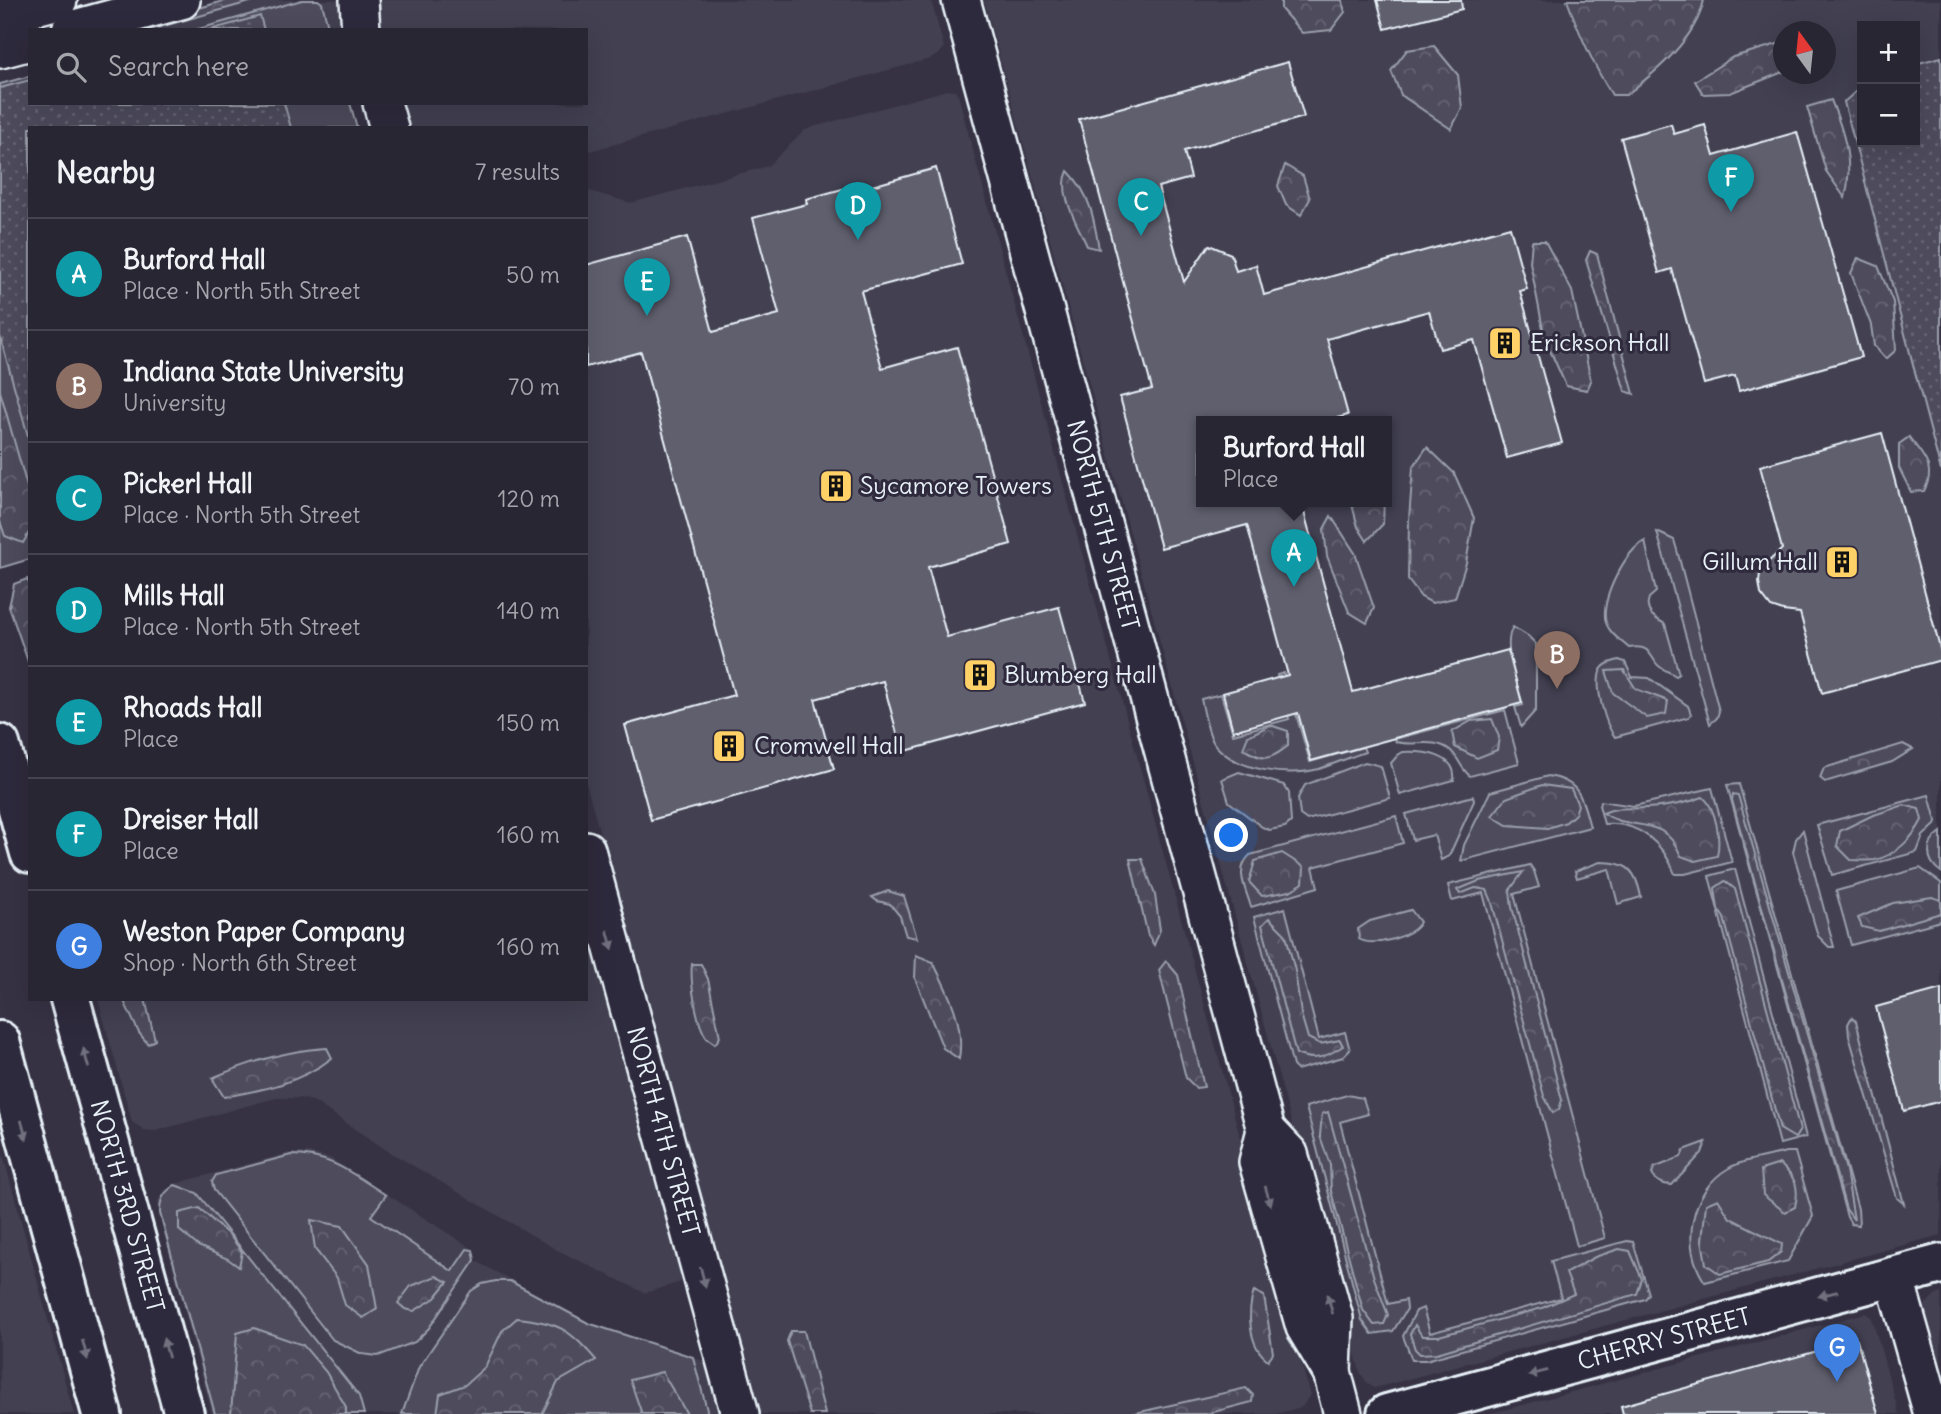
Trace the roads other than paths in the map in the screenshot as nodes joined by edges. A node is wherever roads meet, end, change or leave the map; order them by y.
1 (58, 0) edge
2 (181, 0) edge
3 (359, 0) edge
4 (961, 0) edge
5 (0, 16) edge
6 (78, 28) edge
7 (361, 28) edge
8 (28, 42) edge
9 (0, 49) edge
10 (383, 105) edge
11 (388, 126) edge
12 (0, 744) edge
13 (28, 846) edge
14 (588, 857) edge
15 (71, 1001) edge
16 (0, 1041) edge
17 (1941, 1264) edge
18 (1894, 1276) junction
19 (102, 1414) edge
20 (184, 1414) edge
21 (740, 1414) edge
22 (1343, 1414) edge
23 (1387, 1414) edge
24 (1933, 1414) edge

1 - 5 street
2 - 6 street
3 - 7 street
4 - 22 street, NORTH 5TH STREET
8 - 9 street
10 - 11 street
12 - 13 main road
14 -> 21 street, NORTH 4TH STREET
20 -> 15 main road, NORTH 3RD STREET
16 -> 19 main road
17 - 18 main road, CHERRY STREET
18 -> 23 main road, CHERRY STREET
18 - 24 street

